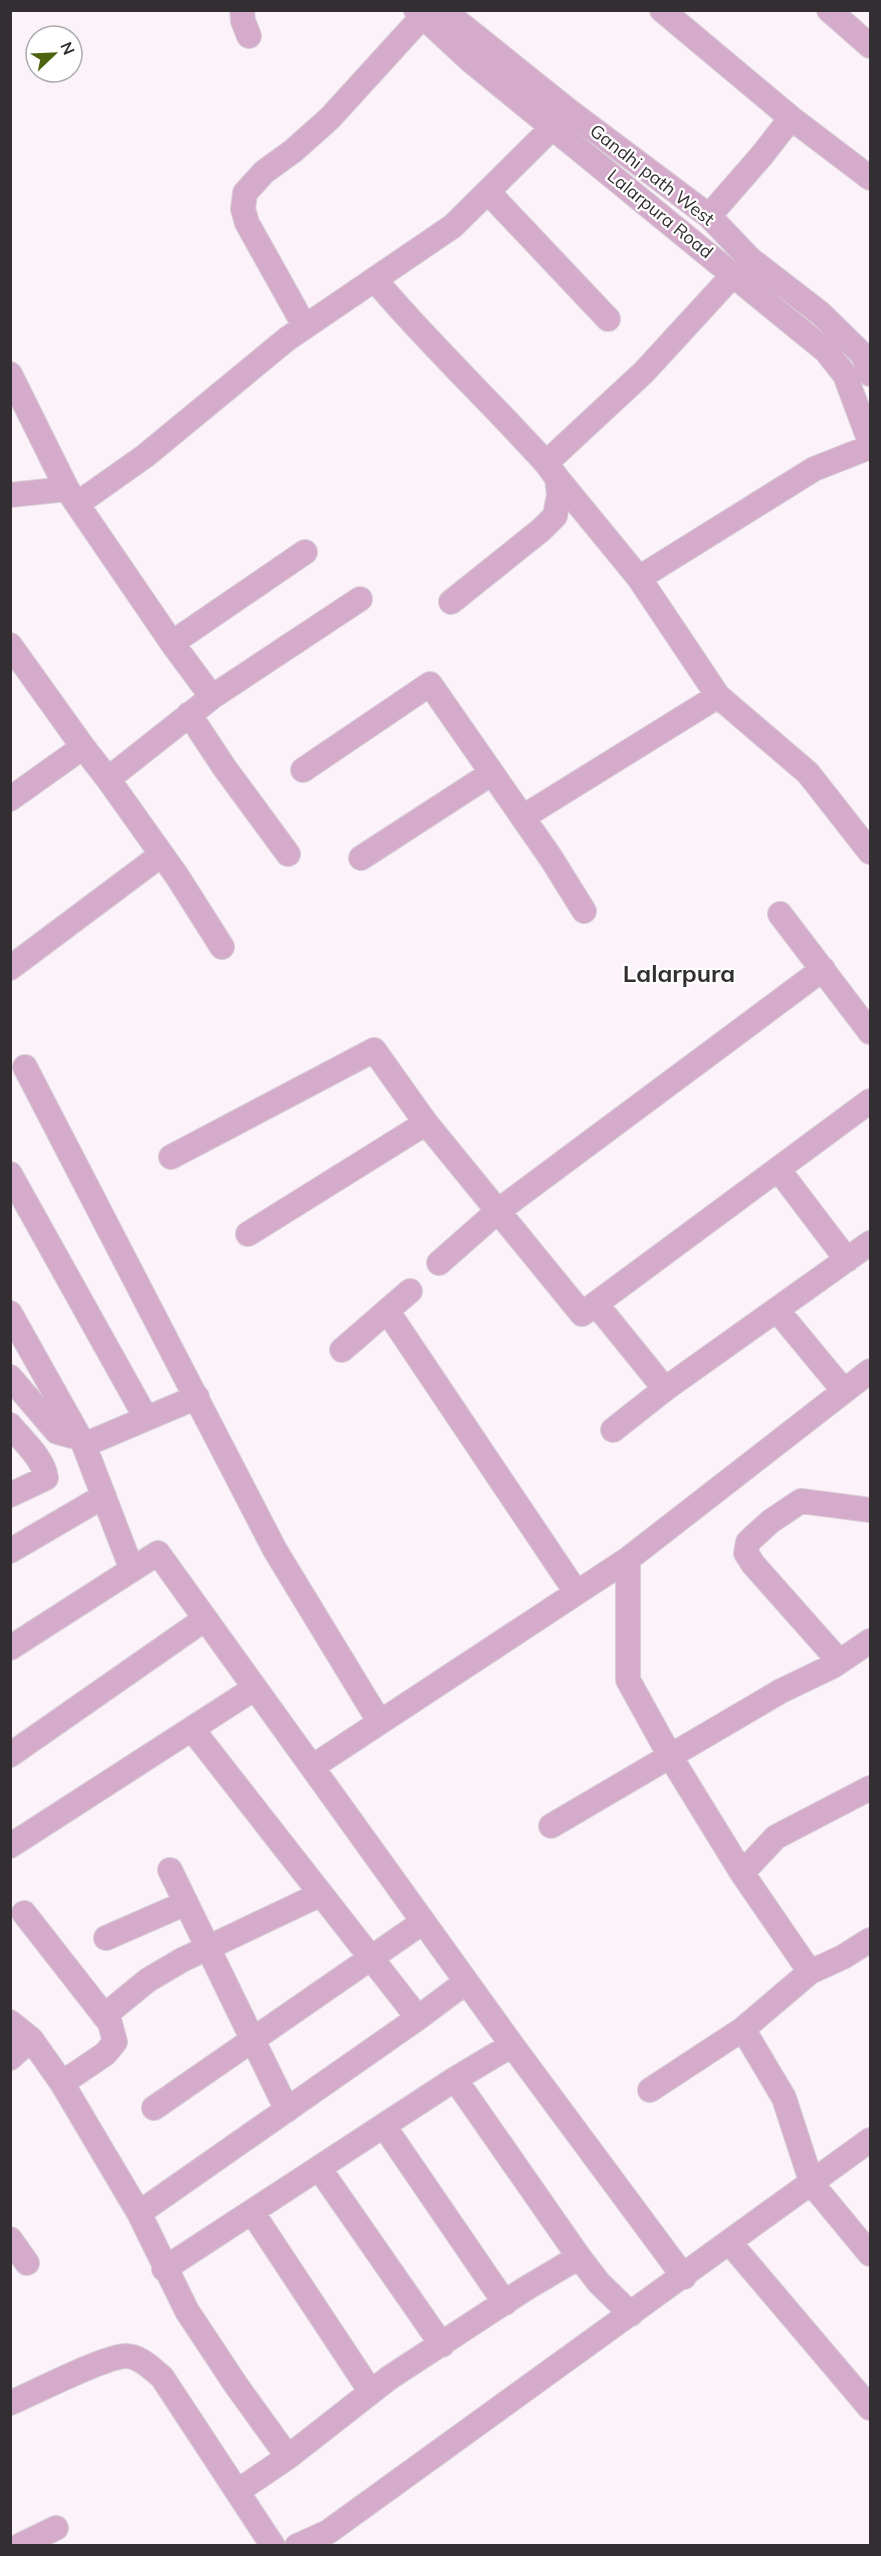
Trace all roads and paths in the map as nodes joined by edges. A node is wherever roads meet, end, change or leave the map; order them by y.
1 (242, 10) edge
2 (447, 10) edge
3 (662, 10) edge
4 (829, 10) edge
5 (419, 14) edge
6 (249, 36) dead end
7 (870, 46) edge
8 (790, 118) junction
9 (561, 119) junction
10 (870, 178) edge
11 (488, 192) junction
12 (709, 216) junction
13 (734, 274) junction
14 (375, 279) junction
15 (608, 319) dead end
16 (305, 327) junction
17 (10, 374) edge
18 (870, 374) edge
19 (870, 442) edge
20 (870, 447) edge
21 (552, 471) junction
22 (10, 495) edge
23 (72, 496) junction
24 (305, 552) dead end
25 (639, 578) junction
26 (360, 599) dead end
27 (451, 602) dead end
28 (172, 643) junction
29 (10, 645) edge
30 (718, 696) junction
31 (212, 697) junction
32 (189, 714) junction
33 (83, 747) junction
34 (303, 770) dead end
35 (492, 773) junction
36 (108, 779) junction
37 (10, 799) edge
38 (523, 817) junction
39 (870, 852) edge
40 (288, 854) dead end
41 (161, 855) junction
42 (361, 858) dead end
43 (584, 912) dead end
44 (780, 914) dead end
45 (222, 947) dead end
46 (10, 968) edge
47 (823, 969) junction
48 (870, 1032) edge
49 (25, 1067) dead end
50 (870, 1101) edge
51 (426, 1123) junction
52 (171, 1157) dead end
53 (778, 1169) junction
54 (10, 1174) edge
55 (498, 1211) junction
56 (248, 1234) dead end
57 (870, 1243) edge
58 (847, 1260) junction
59 (439, 1263) dead end
60 (410, 1292) dead end
61 (596, 1304) junction
62 (777, 1310) junction
63 (388, 1312) junction
64 (10, 1313) edge
65 (342, 1350) dead end
66 (870, 1371) edge
67 (10, 1377) edge
68 (665, 1389) junction
69 (844, 1391) junction
70 (197, 1397) junction
71 (146, 1418) junction
72 (10, 1425) edge
73 (613, 1430) dead end
74 (80, 1439) junction
75 (10, 1495) edge
76 (104, 1496) junction
77 (870, 1510) edge
78 (10, 1551) edge
79 (628, 1559) junction
80 (132, 1570) junction
81 (576, 1592) junction
82 (205, 1619) junction
83 (870, 1641) edge
84 (10, 1648) edge
85 (839, 1661) junction
86 (255, 1688) junction
87 (379, 1721) junction
88 (192, 1729) junction
89 (10, 1755) edge
90 (670, 1756) junction
91 (312, 1767) junction
92 (870, 1788) edge
93 (551, 1826) dead end
94 (10, 1846) edge
95 (170, 1870) dead end
96 (742, 1873) junction
97 (321, 1894) junction
98 (186, 1903) junction
99 (24, 1913) dead end
100 (423, 1922) junction
101 (106, 1938) dead end
102 (870, 1940) edge
103 (208, 1947) junction
104 (371, 1958) junction
105 (810, 1972) junction
106 (466, 1982) junction
107 (104, 2016) junction
108 (418, 2018) junction
109 (10, 2022) edge
110 (743, 2029) junction
111 (31, 2039) junction
112 (253, 2040) junction
113 (512, 2045) junction
114 (10, 2058) edge
115 (455, 2079) junction
116 (62, 2083) junction
117 (650, 2091) dead end
118 (154, 2108) dead end
119 (286, 2110) junction
120 (384, 2126) junction
121 (870, 2140) edge
122 (319, 2168) junction
123 (812, 2184) junction
124 (252, 2212) junction
125 (139, 2214) junction
126 (10, 2239) edge
127 (730, 2243) junction
128 (870, 2254) edge
129 (579, 2258) junction
130 (27, 2263) dead end
131 (164, 2269) junction
132 (684, 2277) junction
133 (505, 2303) junction
134 (631, 2314) junction
135 (442, 2345) junction
136 (371, 2392) junction
137 (10, 2403) edge
138 (870, 2408) edge
139 (288, 2457) junction
140 (238, 2491) junction
141 (56, 2528) dead end
142 (19, 2546) edge
143 (273, 2546) edge
144 (297, 2546) edge

1 - 6 street
2 - 9 street, Gandhi path West
3 - 8 street
4 - 7 street
5 - 9 street, Lalarpura Road
5 - 16 street
8 - 10 street
8 - 12 street
9 - 11 street
9 - 12 street, Gandhi path West
9 - 13 street, Lalarpura Road
11 - 14 street
11 - 15 street
12 - 18 street, Gandhi path West
13 - 19 street, Lalarpura Road
13 - 21 street
14 - 16 street
14 - 21 street
16 - 23 street
17 - 23 street
20 - 25 street
21 - 25 street
21 - 27 street
22 - 23 street
23 - 28 street
24 - 28 street
25 - 30 street
26 - 31 street
28 - 31 street
29 - 33 street
30 - 38 street
30 - 39 street
31 - 32 street
32 - 36 street
32 - 40 street
33 - 36 street
33 - 37 street
34 - 35 street
35 - 38 street
35 - 42 street
36 - 41 street
38 - 43 street
41 - 45 street
41 - 46 street
44 - 47 street
47 - 48 street
47 - 55 street
49 - 70 street
50 - 53 street
51 - 52 street
51 - 55 street
51 - 56 street
53 - 58 street
53 - 61 street
54 - 71 street
55 - 59 street
55 - 61 street
57 - 58 street
58 - 62 street
60 - 63 street
61 - 68 street
62 - 68 street
62 - 69 street
63 - 65 street
63 - 81 street
64 - 74 street
66 - 69 street
67 - 74 street
68 - 73 street
69 - 79 street
70 - 71 street
70 - 87 street
71 - 74 street
72 - 75 street
74 - 76 street
76 - 78 street
76 - 80 street
77 - 85 street
79 - 81 street
79 - 90 street
80 - 82 street
80 - 84 street
81 - 87 street
82 - 86 street
82 - 89 street
83 - 85 street
85 - 90 street
86 - 88 street
86 - 91 street
87 - 91 street
88 - 94 street
88 - 97 street
90 - 93 street
90 - 96 street
91 - 100 street
92 - 96 street
95 - 98 street
96 - 105 street
97 - 103 street
97 - 104 street
98 - 101 street
98 - 103 street
99 - 107 street
100 - 104 street
100 - 106 street
102 - 105 street
103 - 107 street
103 - 112 street
104 - 108 street
104 - 112 street
105 - 110 street
106 - 108 street
106 - 113 street
107 - 116 street
108 - 119 street
109 - 111 street
110 - 117 street
110 - 123 street
111 - 114 street
111 - 116 street
112 - 118 street
112 - 119 street
113 - 115 street
113 - 132 street
115 - 120 street
115 - 129 street
116 - 125 street
119 - 125 street
120 - 122 street
120 - 133 street
121 - 123 street
122 - 124 street
122 - 135 street
123 - 127 street
123 - 128 street
124 - 131 street
124 - 136 street
125 - 131 street
126 - 130 street
127 - 132 street
127 - 138 street
129 - 133 street
129 - 134 street
131 - 139 street
132 - 134 street
133 - 135 street
134 - 144 street
135 - 136 street
136 - 139 street
137 - 140 street
139 - 140 street
140 - 143 street
141 - 142 street

